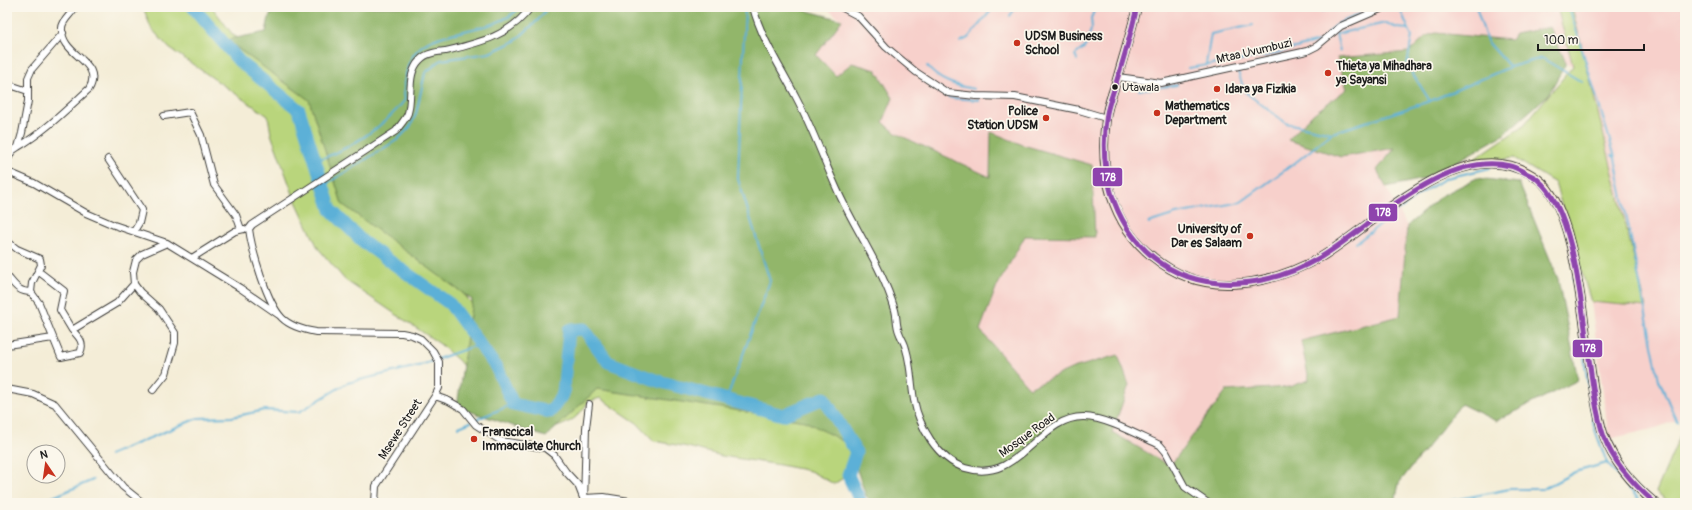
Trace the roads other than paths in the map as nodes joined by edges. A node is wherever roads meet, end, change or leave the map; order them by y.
1 (75, 7) edge
2 (531, 7) edge
3 (753, 7) edge
4 (841, 7) edge
5 (1137, 7) edge
6 (1384, 7) edge
7 (63, 33) junction
8 (1118, 77) junction
9 (7, 84) edge
10 (28, 91) junction
11 (164, 116) dead end
12 (1106, 118) junction
13 (18, 147) junction
14 (108, 159) dead end
15 (7, 161) edge
16 (7, 173) edge
17 (241, 229) junction
18 (249, 229) junction
19 (134, 231) junction
20 (7, 241) edge
21 (167, 243) junction
22 (192, 258) junction
23 (38, 271) junction
24 (7, 276) edge
25 (134, 284) junction
26 (31, 292) junction
27 (281, 317) junction
28 (72, 330) junction
29 (53, 338) junction
30 (7, 345) edge
31 (7, 389) edge
32 (153, 390) dead end
33 (435, 396) junction
34 (589, 404) dead end
35 (584, 500) edge
36 (143, 503) edge
37 (375, 503) edge
38 (642, 503) edge
39 (1208, 503) edge
40 (1654, 503) edge

1 - 7 street
2 - 18 street
3 - 39 street, Mosque Road
4 - 12 street
5 - 8 street
6 - 8 street, Mtaa Uvumbuzi
7 - 10 street
7 - 13 street
8 - 12 street
9 - 10 street
10 - 13 street
11 - 17 street
12 - 40 street
13 - 15 street
14 - 19 street
16 - 19 street
17 - 18 street
17 - 22 street
18 - 27 street
19 - 21 street
20 - 23 street
21 - 22 street
21 - 25 street
22 - 27 street
23 - 26 street
23 - 28 street
24 - 26 street
25 - 28 street
25 - 32 street
26 - 29 street
27 - 33 street, Msewe Street
28 - 29 street
29 - 30 street
31 - 36 street
33 - 35 street
33 - 37 street, Msewe Street
34 - 35 street
35 - 38 street

